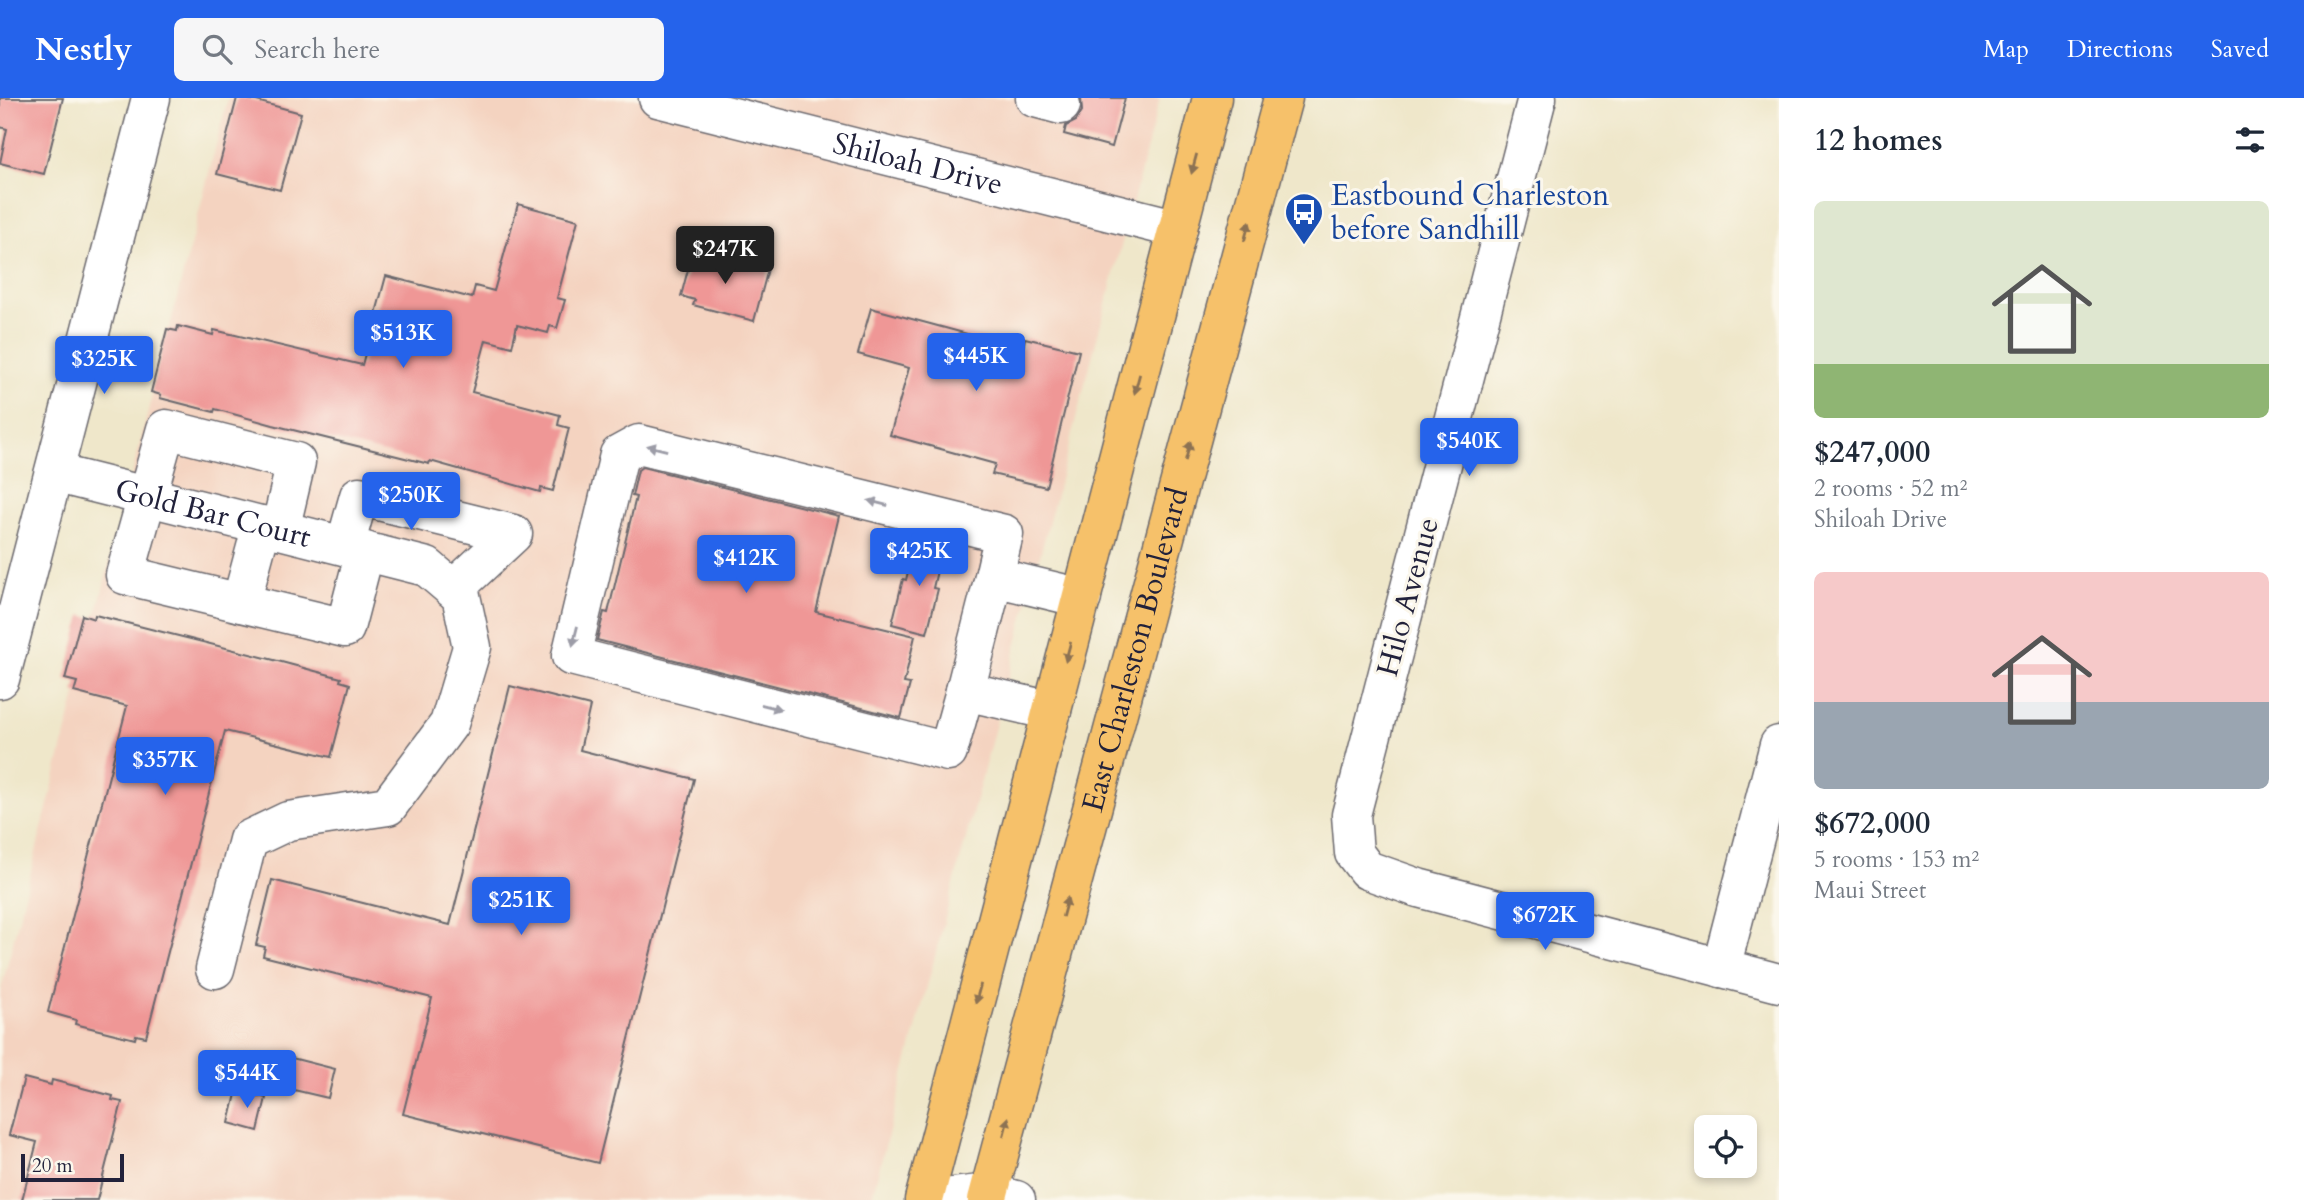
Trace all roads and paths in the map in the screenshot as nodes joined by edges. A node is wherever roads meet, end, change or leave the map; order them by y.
1 (151, 98) edge
2 (658, 98) edge
3 (1212, 98) edge
4 (1283, 98) edge
5 (1537, 98) edge
6 (1178, 229) junction
7 (54, 473) junction
8 (147, 496) junction
9 (271, 527) junction
10 (355, 549) junction
11 (993, 577) junction
12 (454, 589) junction
13 (1082, 598) junction
14 (241, 603) junction
15 (0, 679) edge
16 (965, 691) junction
17 (1052, 711) junction
18 (1779, 745) edge
19 (1721, 968) junction
20 (215, 969) dead end
21 (1779, 983) edge
22 (997, 1198) edge
23 (926, 1200) edge

1 - 7 street
2 - 6 street, Shiloah Drive
3 -> 6 main road
22 -> 4 main road, East Charleston Boulevard
5 - 19 street, Hilo Avenue
6 -> 13 main road
7 - 8 street, Gold Bar Court
7 - 15 street
8 - 9 street, Gold Bar Court
8 - 9 street
8 - 14 street
9 - 10 street, Gold Bar Court
9 - 14 street
10 - 12 street, Gold Bar Court
10 - 12 street
10 - 14 street
11 - 13 street
11 - 16 street
11 -> 16 street
12 - 20 street, Gold Bar Court
13 -> 17 main road
16 - 17 street
17 -> 23 main road
18 - 19 street
19 - 21 street
22 - 23 street

